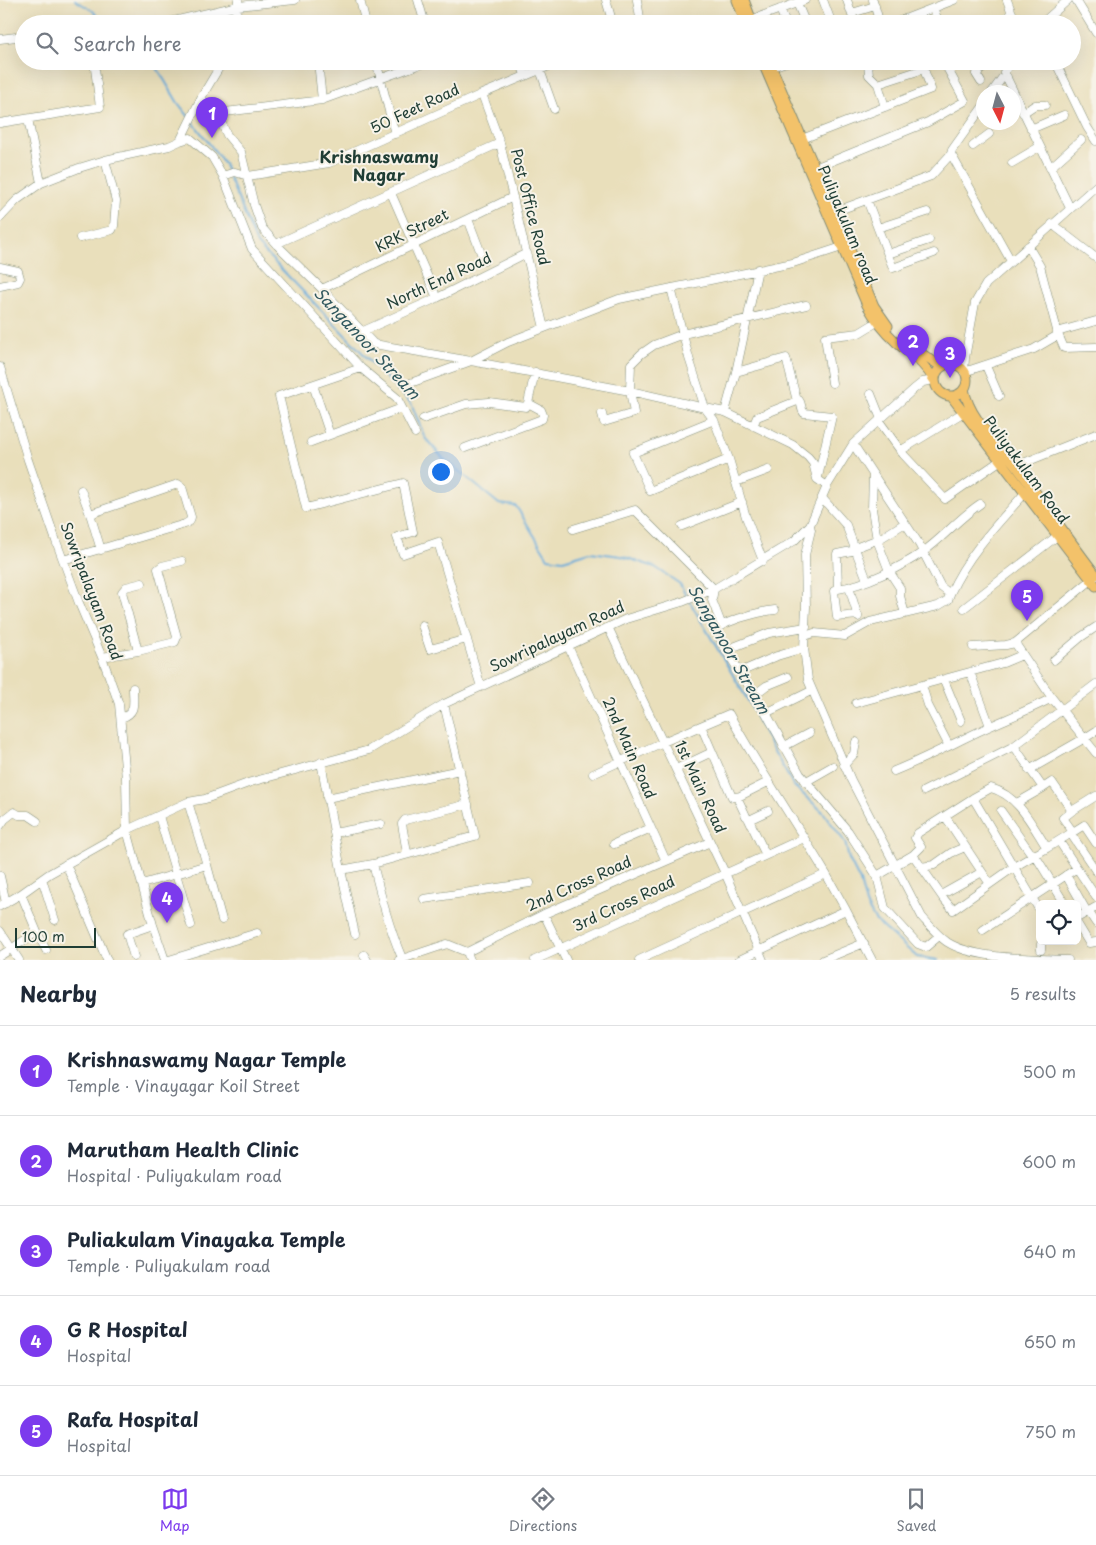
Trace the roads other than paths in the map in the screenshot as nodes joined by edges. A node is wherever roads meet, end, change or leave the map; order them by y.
1 (295, 0) edge
2 (360, 0) edge
3 (418, 0) edge
4 (606, 0) edge
5 (637, 0) edge
6 (737, 0) edge
7 (744, 0) edge
8 (823, 0) edge
9 (847, 0) edge
10 (954, 0) edge
11 (1007, 0) edge
12 (1068, 0) edge
13 (1076, 0) edge
14 (801, 1) edge
15 (238, 3) edge
16 (874, 3) edge
17 (934, 8) junction
18 (780, 9) junction
19 (852, 13) joint
20 (1012, 13) joint
21 (194, 15) edge
22 (364, 15) edge
23 (422, 15) edge
24 (610, 15) edge
25 (640, 15) edge
26 (745, 15) edge
27 (748, 15) edge
28 (767, 15) edge
29 (782, 15) edge
30 (804, 15) edge
31 (829, 15) edge
32 (918, 15) edge
33 (936, 15) edge
34 (1009, 15) edge
35 (1051, 15) edge
36 (1096, 33) edge
37 (15, 37) edge
38 (0, 39) edge
39 (95, 70) edge
40 (218, 70) edge
41 (319, 70) edge
42 (378, 70) edge
43 (403, 70) edge
44 (523, 70) edge
45 (540, 70) joint
46 (766, 70) edge
47 (773, 70) edge
48 (869, 70) edge
49 (910, 70) edge
50 (924, 70) edge
51 (948, 70) edge
52 (981, 70) edge
53 (1005, 70) edge
54 (1059, 70) edge
55 (525, 75) junction
56 (1007, 77) junction
57 (380, 78) junction
58 (981, 82) dead end
59 (878, 84) junction
60 (997, 85) edge
61 (1010, 85) edge
62 (482, 94) junction
63 (201, 98) junction
64 (322, 100) junction
65 (1045, 105) dead end
66 (885, 107) junction
67 (554, 109) dead end
68 (1021, 109) edge
69 (218, 113) junction
70 (1021, 113) edge
71 (1064, 115) dead end
72 (976, 116) edge
73 (28, 119) junction
74 (0, 123) edge
75 (1031, 129) junction
76 (395, 134) junction
77 (989, 134) dead end
78 (802, 139) junction
79 (1081, 140) dead end
80 (180, 141) junction
81 (1096, 142) edge
82 (500, 143) junction
83 (973, 146) dead end
84 (1039, 147) junction
85 (951, 154) junction
86 (105, 160) junction
87 (1012, 163) dead end
88 (814, 168) junction
89 (1050, 168) junction
90 (223, 176) junction
91 (248, 176) junction
92 (41, 183) junction
93 (1096, 186) edge
94 (391, 193) junction
95 (513, 197) junction
96 (868, 200) junction
97 (1070, 208) junction
98 (834, 212) junction
99 (927, 212) dead end
100 (0, 218) edge
101 (468, 219) junction
102 (1052, 224) junction
103 (878, 228) junction
104 (80, 238) dead end
105 (929, 240) dead end
106 (276, 244) junction
107 (415, 245) junction
108 (845, 246) junction
109 (1028, 246) junction
110 (527, 253) junction
111 (934, 253) dead end
112 (888, 254) junction
113 (1096, 258) edge
114 (484, 261) dead end
115 (1011, 261) junction
116 (0, 267) edge
117 (758, 270) junction
118 (0, 286) edge
119 (670, 288) junction
120 (322, 289) junction
121 (437, 298) junction
122 (806, 306) dead end
123 (746, 321) junction
124 (1096, 321) edge
125 (877, 322) junction
126 (544, 328) junction
127 (361, 332) junction
128 (683, 334) junction
129 (1058, 334) junction
130 (1096, 347) edge
131 (471, 361) junction
132 (986, 366) junction
133 (0, 367) edge
134 (942, 367) junction
135 (361, 368) junction
136 (535, 372) junction
137 (736, 372) junction
138 (964, 372) junction
139 (934, 380) junction
140 (832, 383) dead end
141 (313, 385) junction
142 (405, 385) dead end
143 (964, 389) junction
144 (630, 391) junction
145 (871, 394) dead end
146 (951, 396) junction
147 (999, 396) dead end
148 (797, 401) junction
149 (528, 404) junction
150 (402, 408) junction
151 (706, 408) junction
152 (724, 412) junction
153 (964, 412) junction
154 (602, 414) dead end
155 (423, 419) dead end
156 (714, 420) junction
157 (880, 420) junction
158 (753, 426) junction
159 (415, 433) dead end
160 (330, 435) junction
161 (1094, 435) edge
162 (311, 442) dead end
163 (853, 444) junction
164 (1096, 444) edge
165 (465, 448) dead end
166 (900, 451) junction
167 (1004, 458) junction
168 (729, 459) junction
169 (1016, 466) junction
170 (768, 470) dead end
171 (873, 475) junction
172 (817, 478) junction
173 (736, 482) junction
174 (827, 486) junction
175 (81, 490) dead end
176 (1026, 492) junction
177 (822, 498) junction
178 (742, 502) junction
179 (980, 504) dead end
180 (91, 517) junction
181 (905, 523) junction
182 (810, 525) junction
183 (682, 526) dead end
184 (573, 529) dead end
185 (1060, 533) junction
186 (877, 540) junction
187 (856, 549) junction
188 (101, 550) junction
189 (923, 552) junction
190 (64, 560) junction
191 (182, 561) dead end
192 (763, 561) junction
193 (889, 570) junction
194 (1095, 579) edge
195 (867, 580) junction
196 (142, 584) dead end
197 (849, 587) junction
198 (714, 589) junction
199 (838, 589) junction
200 (950, 594) junction
201 (964, 608) dead end
202 (775, 610) dead end
203 (905, 614) junction
204 (858, 615) junction
205 (422, 625) dead end
206 (722, 626) junction
207 (861, 626) junction
208 (608, 627) junction
209 (806, 627) junction
210 (1096, 628) edge
211 (805, 636) junction
212 (468, 639) junction
213 (1015, 643) junction
214 (568, 646) junction
215 (973, 647) dead end
216 (804, 648) junction
217 (726, 650) junction
218 (138, 651) junction
219 (1022, 655) junction
220 (102, 657) junction
221 (1054, 660) dead end
222 (740, 672) junction
223 (970, 672) junction
224 (788, 677) dead end
225 (944, 680) junction
226 (1096, 684) edge
227 (922, 686) junction
228 (481, 687) junction
229 (133, 688) dead end
230 (812, 691) junction
231 (754, 695) junction
232 (1052, 698) junction
233 (856, 703) dead end
234 (444, 704) junction
235 (1063, 709) junction
236 (766, 713) junction
237 (120, 718) junction
238 (961, 721) dead end
239 (701, 726) junction
240 (990, 726) junction
241 (1096, 730) edge
242 (810, 733) dead end
243 (1085, 738) junction
244 (663, 742) junction
245 (856, 742) dead end
246 (949, 746) junction
247 (1014, 746) junction
248 (783, 747) junction
249 (712, 752) junction
250 (1096, 753) edge
251 (321, 762) junction
252 (620, 762) junction
253 (844, 765) junction
254 (834, 766) dead end
255 (676, 769) junction
256 (460, 770) junction
257 (1029, 770) junction
258 (894, 771) dead end
259 (593, 774) dead end
260 (768, 782) junction
261 (805, 782) junction
262 (1043, 788) junction
263 (924, 792) dead end
264 (1096, 796) edge
265 (737, 797) junction
266 (327, 798) junction
267 (973, 798) junction
268 (188, 802) junction
269 (1017, 803) junction
270 (468, 804) junction
271 (768, 811) dead end
272 (1001, 811) dead end
273 (1072, 811) junction
274 (159, 816) junction
275 (746, 816) dead end
276 (945, 816) junction
277 (37, 821) dead end
278 (381, 824) dead end
279 (0, 826) edge
280 (651, 828) junction
281 (127, 830) junction
282 (334, 833) junction
283 (1072, 833) junction
284 (804, 838) junction
285 (1059, 840) junction
286 (710, 842) junction
287 (1096, 843) edge
288 (614, 844) dead end
289 (965, 847) junction
290 (1047, 848) junction
291 (407, 854) junction
292 (766, 855) junction
293 (913, 855) junction
294 (1035, 855) junction
295 (666, 861) junction
296 (66, 864) junction
297 (373, 864) junction
298 (206, 865) junction
299 (894, 866) junction
300 (921, 867) junction
301 (1014, 867) junction
302 (1077, 868) junction
303 (341, 870) junction
304 (1096, 871) edge
305 (982, 872) junction
306 (725, 873) junction
307 (176, 874) junction
308 (826, 874) junction
309 (1066, 875) junction
310 (0, 876) edge
311 (877, 876) junction
312 (42, 879) junction
313 (530, 883) dead end
314 (142, 884) junction
315 (990, 884) junction
316 (1053, 885) junction
317 (21, 894) junction
318 (941, 895) junction
319 (1096, 897) edge
320 (424, 899) dead end
321 (1032, 899) junction
322 (1062, 900) edge
323 (3, 904) edge
324 (1036, 905) edge
325 (1096, 907) edge
326 (846, 910) junction
327 (1087, 912) junction
328 (743, 913) junction
329 (544, 914) junction
330 (1081, 916) edge
331 (55, 920) dead end
332 (222, 920) dead end
333 (1096, 923) edge
334 (152, 925) junction
335 (191, 925) dead end
336 (1081, 927) edge
337 (983, 930) dead end
338 (0, 931) edge
339 (37, 932) junction
340 (257, 932) dead end
341 (355, 934) dead end
342 (939, 936) junction
343 (1094, 941) edge
344 (864, 943) junction
345 (1041, 945) edge
346 (11, 948) junction
347 (560, 948) junction
348 (46, 950) dead end
349 (1040, 950) dead end
350 (759, 951) junction
351 (0, 956) edge
352 (468, 956) edge
353 (134, 957) dead end
354 (400, 959) edge
355 (19, 960) edge
356 (107, 960) edge
357 (167, 960) edge
358 (534, 960) edge
359 (566, 960) edge
360 (639, 960) edge
361 (739, 960) edge
362 (762, 960) edge
363 (823, 960) edge
364 (872, 960) edge
365 (1068, 960) edge

1 - 15 street
2 - 22 street
3 - 23 street
4 - 24 street
5 - 25 street
6 - 26 main road
7 - 27 main road
8 - 31 street
9 - 19 street
10 - 17 street
11 - 20 street
12 - 35 street
13 - 36 street
14 - 18 street
14 - 30 street
15 - 21 street
16 - 19 street
17 - 32 street
17 - 33 street
18 - 28 street
18 - 29 street
20 - 34 street
37 - 38 street
39 - 73 street
40 - 63 street
41 - 64 street
42 - 57 street
43 - 57 street
44 - 55 street
45 - 55 street, 50 Feet Road
45 - 67 street
46 - 108 main road, Puliyakulam road
47 - 78 main road, Puliyakulam road
48 - 59 street
49 - 59 street
50 - 66 street
51 - 88 street
52 - 58 street
53 - 56 street
54 - 81 street
55 - 62 street, 50 Feet Road
56 - 60 street
56 - 61 street
57 - 64 street
57 - 76 street
59 - 66 street
62 - 76 street, 50 Feet Road
62 - 82 street, Post Office Road
63 - 69 street
63 - 80 street
64 - 69 street
65 - 68 street
66 - 78 street
69 - 91 street
70 - 75 street
71 - 75 street
72 - 85 street
73 - 74 street
73 - 92 street
75 - 84 street
76 - 91 street, 50 Feet Road
77 - 83 street
78 - 88 main road, Puliyakulam road
79 - 89 street
80 - 86 street
80 - 90 street
82 - 94 street
82 - 95 street, Post Office Road
84 - 87 street
84 - 89 street
85 - 96 street
85 - 115 street
86 - 92 street
86 - 104 street
88 - 98 main road, Puliyakulam road
89 - 97 street
90 - 91 street
90 - 135 street
91 - 106 street
92 - 100 street
93 - 97 street
94 - 106 street
94 - 107 street
95 - 101 street, KRK Street
95 - 110 street, Post Office Road
96 - 98 street
96 - 103 street
97 - 102 street
98 - 108 main road, Puliyakulam road
99 - 103 street
101 - 107 street, KRK Street
101 - 114 street
102 - 109 street
102 - 113 street
103 - 112 street
105 - 112 street
106 - 120 street
107 - 120 street, KRK Street
107 - 121 street
108 - 117 street
108 - 125 main road, Puliyakulam road
108 - 134 main road, Puliyakulam road
109 - 115 street
109 - 129 street
110 - 121 street, North End Road
110 - 126 street, Post Office Road
111 - 112 street
115 - 138 street
116 - 118 street
117 - 119 street
117 - 123 street
119 - 126 street
119 - 128 street
120 - 127 street
121 - 127 street, North End Road
122 - 123 street
123 - 128 street
123 - 137 street
124 - 129 street
125 - 139 main road, Puliyakulam road
125 - 140 street
126 - 131 street
127 - 131 street
128 - 144 street
128 - 151 street
129 - 130 street
129 - 132 street
131 - 136 street
131 - 142 street
132 - 138 street
132 - 147 street
133 - 190 street, Sowripalayam Road
134 - 138 main road
134 - 139 main road
135 - 141 street
135 - 150 street
136 - 144 street
136 - 149 street
137 - 148 street
137 - 152 street
138 - 143 main road
139 - 146 main road, Puliyakulam road
139 - 157 street, Sowripalayam Road
141 - 160 street
141 - 212 street
143 - 146 main road
143 - 167 main road
144 - 151 street
144 - 154 street
145 - 157 street
146 - 153 main road, Puliyakulam Road
148 - 158 street
148 - 172 street
149 - 155 street
149 - 165 street
150 - 159 street
150 - 160 street
151 - 152 street
151 - 156 street
152 - 158 street
153 - 166 street
153 - 167 main road, Puliyakulam Road
156 - 168 street
156 - 168 street
157 - 163 street, Sowripalayam Road
157 - 166 street
158 - 172 street
160 - 162 street
161 - 164 street
161 - 169 street
163 - 171 street
163 - 174 street, Sowripalayam Road
166 - 167 street
167 - 169 main road, Puliyakulam Road
167 - 176 main road, Puliyakulam Road
168 - 173 street
169 - 185 main road, Puliyakulam Road
170 - 173 street
171 - 181 street
171 - 186 street
172 - 174 street
173 - 178 street
174 - 177 street, Sowripalayam Road
175 - 180 street
176 - 185 main road, Puliyakulam Road
176 - 200 street
177 - 182 street, Sowripalayam Road
177 - 187 street
178 - 183 street
178 - 192 street
179 - 189 street
180 - 188 street
180 - 188 street
181 - 186 street
181 - 189 street
182 - 192 street, Sowripalayam Road
182 - 209 street
184 - 198 street
185 - 194 main road, Puliyakulam Road
185 - 201 street
186 - 187 street
186 - 193 street
187 - 195 street
187 - 199 street
188 - 190 street
189 - 193 street
189 - 200 street
190 - 220 street, Sowripalayam Road
191 - 218 street
192 - 198 street, Sowripalayam Road
193 - 195 street
193 - 203 street
194 - 213 street
195 - 197 street
196 - 218 street
197 - 199 street
197 - 204 street
198 - 206 street
198 - 208 street, Sowripalayam Road
199 - 204 street
200 - 203 street
202 - 206 street
203 - 207 street
204 - 207 street
205 - 212 street
206 - 217 street
207 - 211 street
208 - 214 street, Sowripalayam Road
208 - 244 street, 1st Main Road
209 - 211 street
209 - 217 street
210 - 221 street
211 - 216 street
212 - 228 street
213 - 215 street
213 - 219 street
214 - 228 street, Sowripalayam Road
214 - 252 street, 2nd Main Road
216 - 222 street
216 - 230 street
217 - 222 street
218 - 220 street
219 - 223 street
219 - 232 street
220 - 237 street, Sowripalayam Road
222 - 231 street
223 - 225 street
223 - 240 street
224 - 231 street
225 - 227 street
225 - 238 street
226 - 235 street
227 - 233 street
227 - 246 street
228 - 234 street, Sowripalayam Road
229 - 237 street
230 - 236 street
230 - 253 street
231 - 236 street
232 - 235 street
232 - 240 street
234 - 251 street, Sowripalayam Road
234 - 256 street
235 - 243 street
235 - 247 street
236 - 248 street
237 - 281 street, Sowripalayam Road
239 - 244 street
239 - 249 street
239 - 260 street
240 - 246 street
241 - 243 street
242 - 248 street
243 - 250 street
243 - 257 street
244 - 252 street
244 - 255 street, 1st Main Road
245 - 253 street
246 - 258 street
247 - 257 street
247 - 263 street
248 - 261 street
249 - 255 street
249 - 265 street
251 - 266 street
251 - 268 street, Sowripalayam Road
252 - 259 street
252 - 280 street, 2nd Main Road
253 - 299 street
254 - 261 street
255 - 286 street, 1st Main Road
256 - 266 street
256 - 270 street
257 - 262 street
260 - 265 street
260 - 284 street
261 - 311 street
262 - 269 street
262 - 273 street
264 - 273 street
265 - 275 street
266 - 282 street
267 - 269 street
267 - 276 street
267 - 301 street
268 - 274 street, Sowripalayam Road
268 - 298 street
269 - 290 street
270 - 291 street
270 - 291 street
271 - 292 street
272 - 294 street
273 - 283 street
274 - 281 street, Sowripalayam Road
274 - 307 street
276 - 289 street
276 - 293 street
277 - 279 street
278 - 282 street
280 - 288 street
280 - 295 street, 2nd Main Road
281 - 296 street, Sowripalayam Road
281 - 314 street
282 - 303 street
283 - 285 street
283 - 287 street
283 - 304 street
284 - 292 street, 3rd Cross Road
284 - 308 street
285 - 290 street
285 - 302 street
286 - 295 street, 2nd Cross Road
286 - 306 street, 1st Main Road
289 - 300 street
289 - 305 street
290 - 294 street
291 - 297 street
292 - 306 street, 3rd Cross Road
293 - 299 street
293 - 300 street
294 - 301 street
294 - 316 street
295 - 329 street, 2nd Cross Road
296 - 312 street, Sowripalayam Road
296 - 356 street
297 - 303 street
297 - 354 street
298 - 307 street
298 - 332 street
299 - 311 street
299 - 342 street
300 - 318 street
301 - 315 street
301 - 321 street
302 - 309 street
302 - 319 street
303 - 341 street
305 - 315 street
305 - 318 street
306 - 328 street, 1st Main Road
306 - 347 street, 3rd Cross Road
307 - 314 street
307 - 335 street
308 - 326 street
308 - 328 street
309 - 316 street
309 - 327 street
310 - 323 street
311 - 342 street
312 - 317 street, Sowripalayam Road
312 - 331 street
313 - 320 street
314 - 334 street
315 - 318 street
316 - 321 street
316 - 322 street
317 - 323 street, Sowripalayam Road
317 - 339 street
321 - 324 street
321 - 337 street
325 - 327 street
326 - 344 street
326 - 350 street
327 - 330 street
327 - 333 street
328 - 350 street, 1st Main Road
328 - 360 street
329 - 347 street
329 - 352 street, 2nd Cross Road
334 - 353 street
334 - 357 street
336 - 343 street
338 - 346 street
339 - 346 street
339 - 348 street
340 - 357 street
342 - 365 street
344 - 363 street
344 - 364 street
345 - 349 street
346 - 351 street
346 - 355 street
347 - 358 street, 3rd Cross Road
347 - 359 street
350 - 361 street
350 - 362 street, 1st Main Road
352 - 354 street

